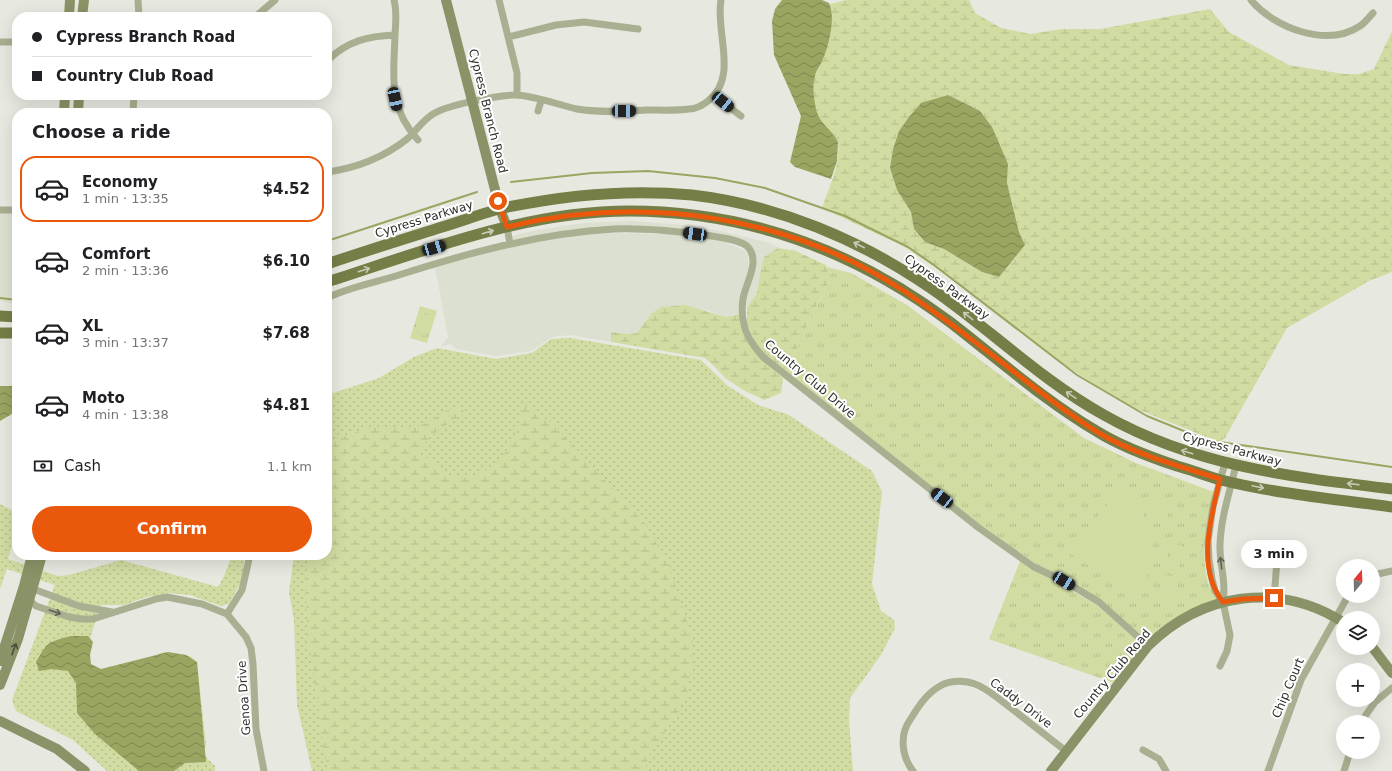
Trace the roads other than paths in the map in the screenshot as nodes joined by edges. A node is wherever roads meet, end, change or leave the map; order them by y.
1 (70, 0) edge
2 (84, 0) edge
3 (138, 0) edge
4 (275, 0) edge
5 (394, 0) edge
6 (446, 0) edge
7 (499, 0) edge
8 (721, 0) edge
9 (1251, 0) edge
10 (69, 12) edge
11 (83, 12) edge
12 (139, 12) edge
13 (260, 12) edge
14 (1373, 13) dead end
15 (638, 29) dead end
16 (395, 35) junction
17 (508, 37) junction
18 (0, 42) edge
19 (12, 42) edge
20 (332, 57) edge
21 (517, 95) junction
22 (714, 95) junction
23 (541, 100) junction
24 (472, 102) junction
25 (538, 111) dead end
26 (741, 116) dead end
27 (412, 133) junction
28 (418, 140) dead end
29 (332, 171) edge
30 (500, 209) junction
31 (0, 210) edge
32 (12, 210) edge
33 (507, 227) junction
34 (510, 244) junction
35 (332, 262) edge
36 (332, 280) edge
37 (332, 296) edge
38 (0, 316) edge
39 (12, 317) edge
40 (0, 333) edge
41 (12, 334) edge
42 (1230, 464) junction
43 (1220, 479) junction
44 (1232, 482) junction
45 (1392, 489) edge
46 (1392, 507) edge
47 (31, 560) edge
48 (40, 560) edge
49 (249, 560) edge
50 (1277, 562) dead end
51 (1392, 570) edge
52 (1380, 573) edge
53 (26, 590) junction
54 (1274, 598) junction
55 (30, 600) junction
56 (1223, 602) junction
57 (114, 612) junction
58 (227, 614) junction
59 (1336, 618) edge
60 (1336, 625) edge
61 (1148, 646) junction
62 (1378, 655) edge
63 (0, 661) edge
64 (1220, 666) dead end
65 (1392, 673) edge
66 (0, 685) edge
67 (1392, 688) edge
68 (1366, 715) edge
69 (0, 721) edge
70 (1143, 750) dead end
71 (1066, 751) junction
72 (1348, 759) edge
73 (261, 762) junction
74 (85, 771) edge
75 (260, 771) edge
76 (264, 771) edge
77 (913, 771) edge
78 (1051, 771) edge
79 (1166, 771) edge
80 (1268, 771) edge
81 (1344, 771) edge

1 - 10 street
2 - 11 street
3 - 12 street
4 - 13 street
5 - 16 street
6 - 24 street, Cypress Branch Road
7 - 17 street
8 - 22 street
9 - 14 street
15 - 17 street
16 - 20 street
16 - 27 street
17 - 21 street
18 - 19 street
21 - 23 street
21 - 24 street
22 - 23 street
22 - 26 street
23 - 25 street
24 - 27 street
24 - 30 street, Cypress Branch Road
27 - 28 street
27 - 29 street
30 - 33 street, Cypress Branch Road
30 - 35 main road, Cypress Parkway
42 -> 30 main road, Cypress Parkway
31 - 32 street
33 - 34 street
36 -> 33 main road
33 - 43 main road
34 - 37 street, Country Club Drive
34 - 61 street, Country Club Drive
38 - 39 main road
40 - 41 main road
42 - 43 street
42 - 44 street
45 -> 42 main road, Cypress Parkway
43 - 44 main road
43 - 56 street
44 -> 46 main road
56 -> 44 street
47 - 53 street
48 - 53 street
49 - 58 street
50 - 54 street
51 - 52 street
53 - 55 street
53 - 57 street, Genoa Drive
53 - 63 street
54 - 56 street, Country Club Road
54 - 59 street, Country Club Road
55 -> 57 street, Genoa Drive
66 -> 55 street
56 - 61 street, Country Club Road
56 - 64 street
57 - 58 street, Genoa Drive
58 - 73 street, Genoa Drive
60 - 80 street, Chip Court
61 - 71 street, Country Club Road
62 - 65 street
67 - 68 street
69 - 74 street
70 - 79 street
71 - 77 street, Caddy Drive
71 - 78 street, Country Club Road
72 - 81 street
73 - 75 street, Genoa Drive
73 - 76 street, Genoa Drive

